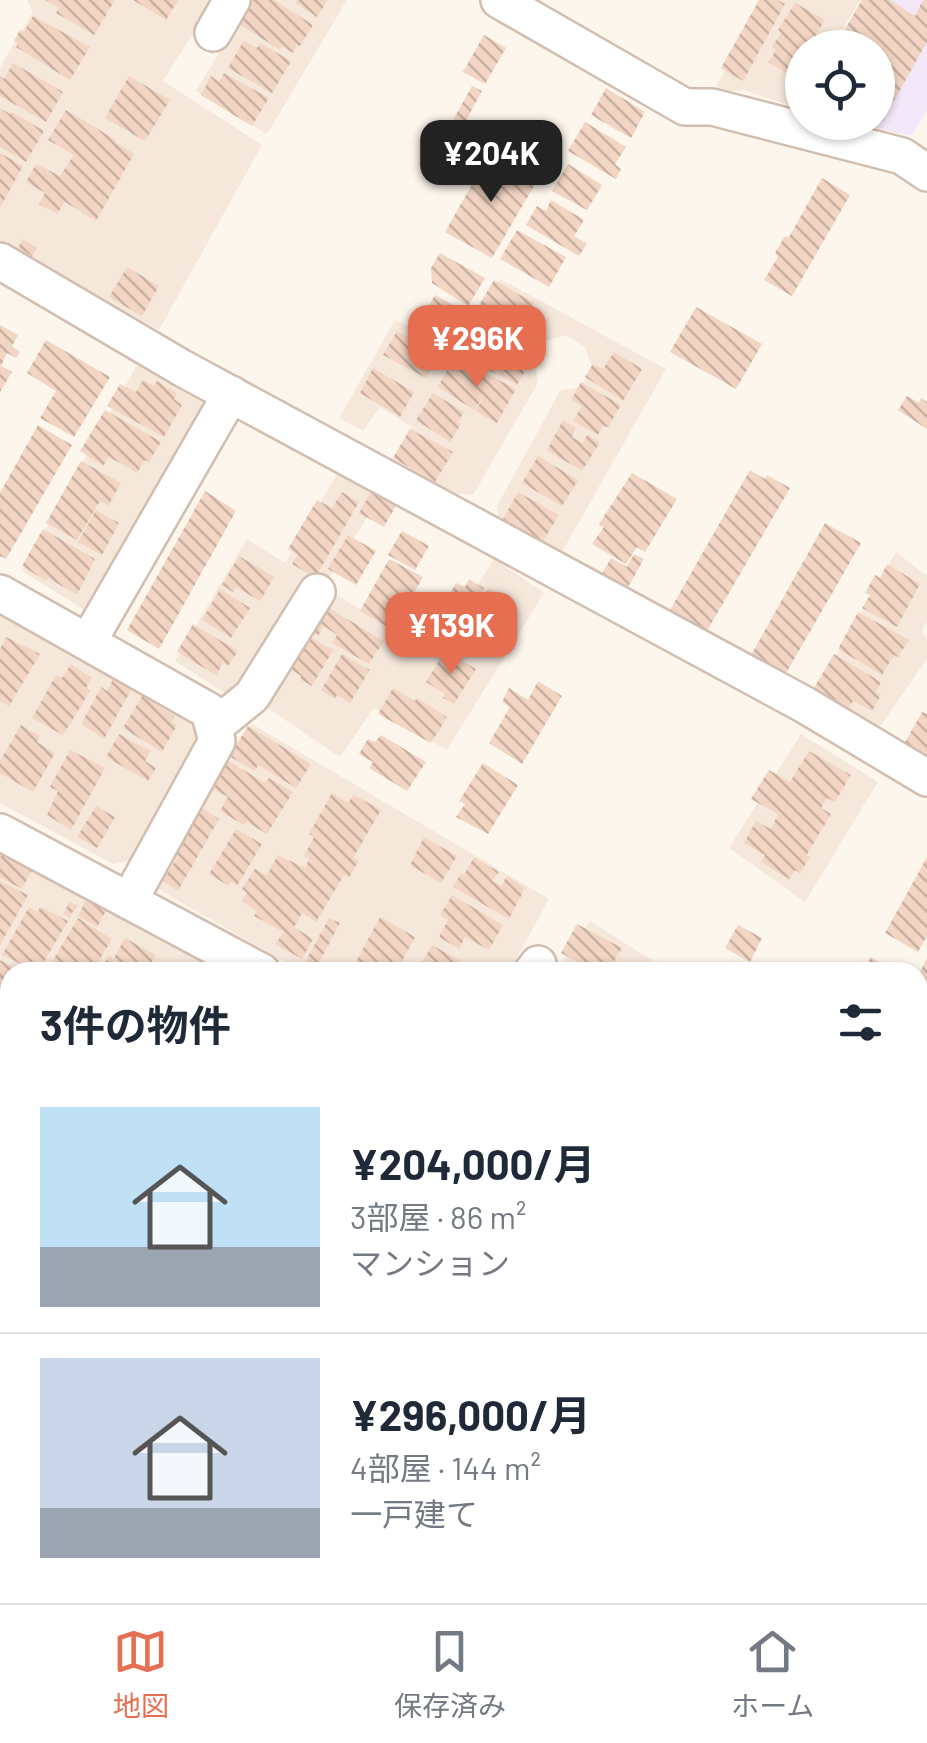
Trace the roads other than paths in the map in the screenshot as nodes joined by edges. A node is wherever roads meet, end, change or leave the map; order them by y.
1 (232, 0) edge
2 (499, 0) edge
3 (213, 33) dead end
4 (927, 173) edge
5 (0, 261) edge
6 (231, 394) junction
7 (317, 592) dead end
8 (0, 593) edge
9 (95, 631) junction
10 (214, 727) junction
11 (927, 778) edge
12 (0, 832) edge
13 (129, 901) junction
14 (243, 962) edge

1 - 3 street
2 - 4 street
5 - 6 street
6 - 9 street
6 - 11 street
7 - 10 street
8 - 9 street
9 - 10 street
10 - 13 street
12 - 13 street
13 - 14 street

